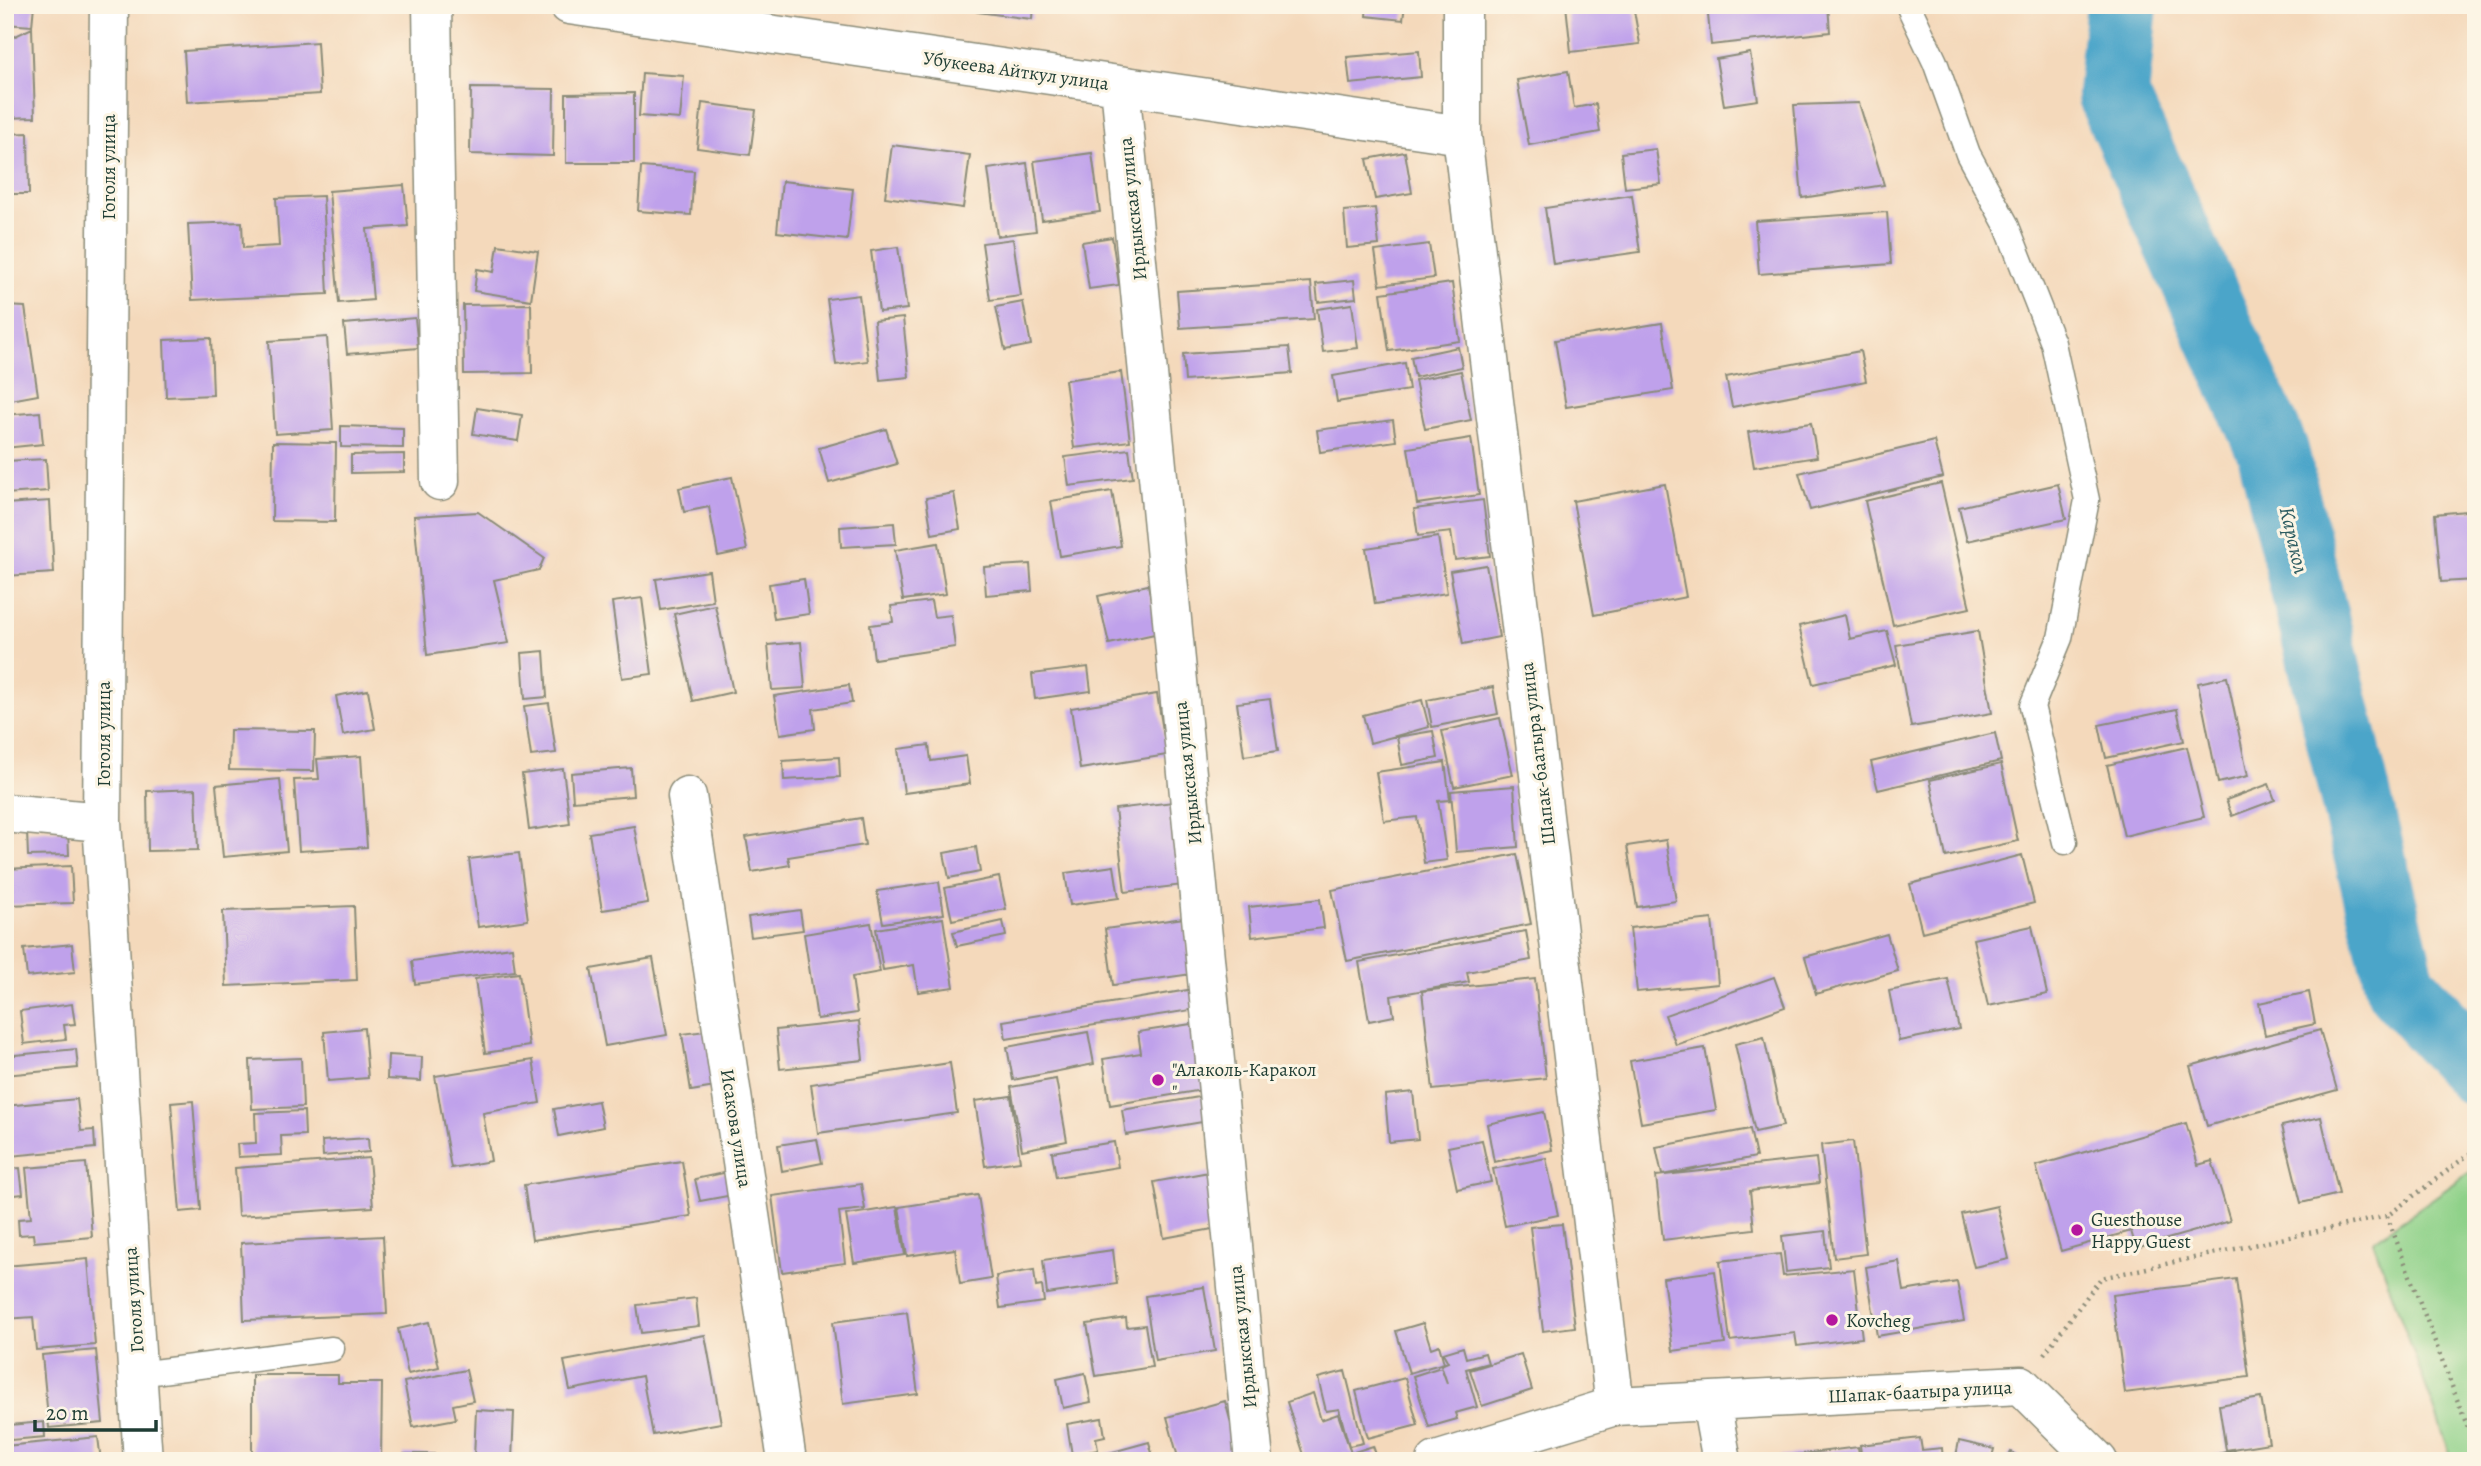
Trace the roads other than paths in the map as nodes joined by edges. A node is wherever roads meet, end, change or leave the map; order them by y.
1 (109, 5) edge
2 (432, 5) edge
3 (569, 5) edge
4 (1462, 5) edge
5 (1908, 5) edge
6 (1121, 86) junction
7 (1462, 135) junction
8 (440, 481) dead end
9 (687, 796) dead end
10 (5, 813) edge
11 (102, 822) junction
12 (2065, 842) dead end
13 (332, 1349) dead end
14 (138, 1374) junction
15 (1711, 1402) junction
16 (1615, 1406) junction
17 (144, 1461) edge
18 (787, 1461) edge
19 (1254, 1461) edge
20 (1436, 1461) edge
21 (1723, 1461) edge
22 (2098, 1461) edge

1 - 11 street, Гоголя улица
2 - 8 street
3 - 6 street, Убукеева Айткул улица
4 - 7 street, Шапак-баатыра улица
5 - 12 lane
6 - 7 street, Убукеева Айткул улица
6 - 19 street, Ирдыкская улица
7 - 16 street, Шапак-баатыра улица
9 - 18 street, Исакова улица
10 - 11 street
11 - 14 street, Гоголя улица
13 - 14 lane
14 - 17 street, Гоголя улица
15 - 16 street, Шапак-баатыра улица
15 - 21 street
15 - 22 street, Шапак-баатыра улица
16 - 20 street

